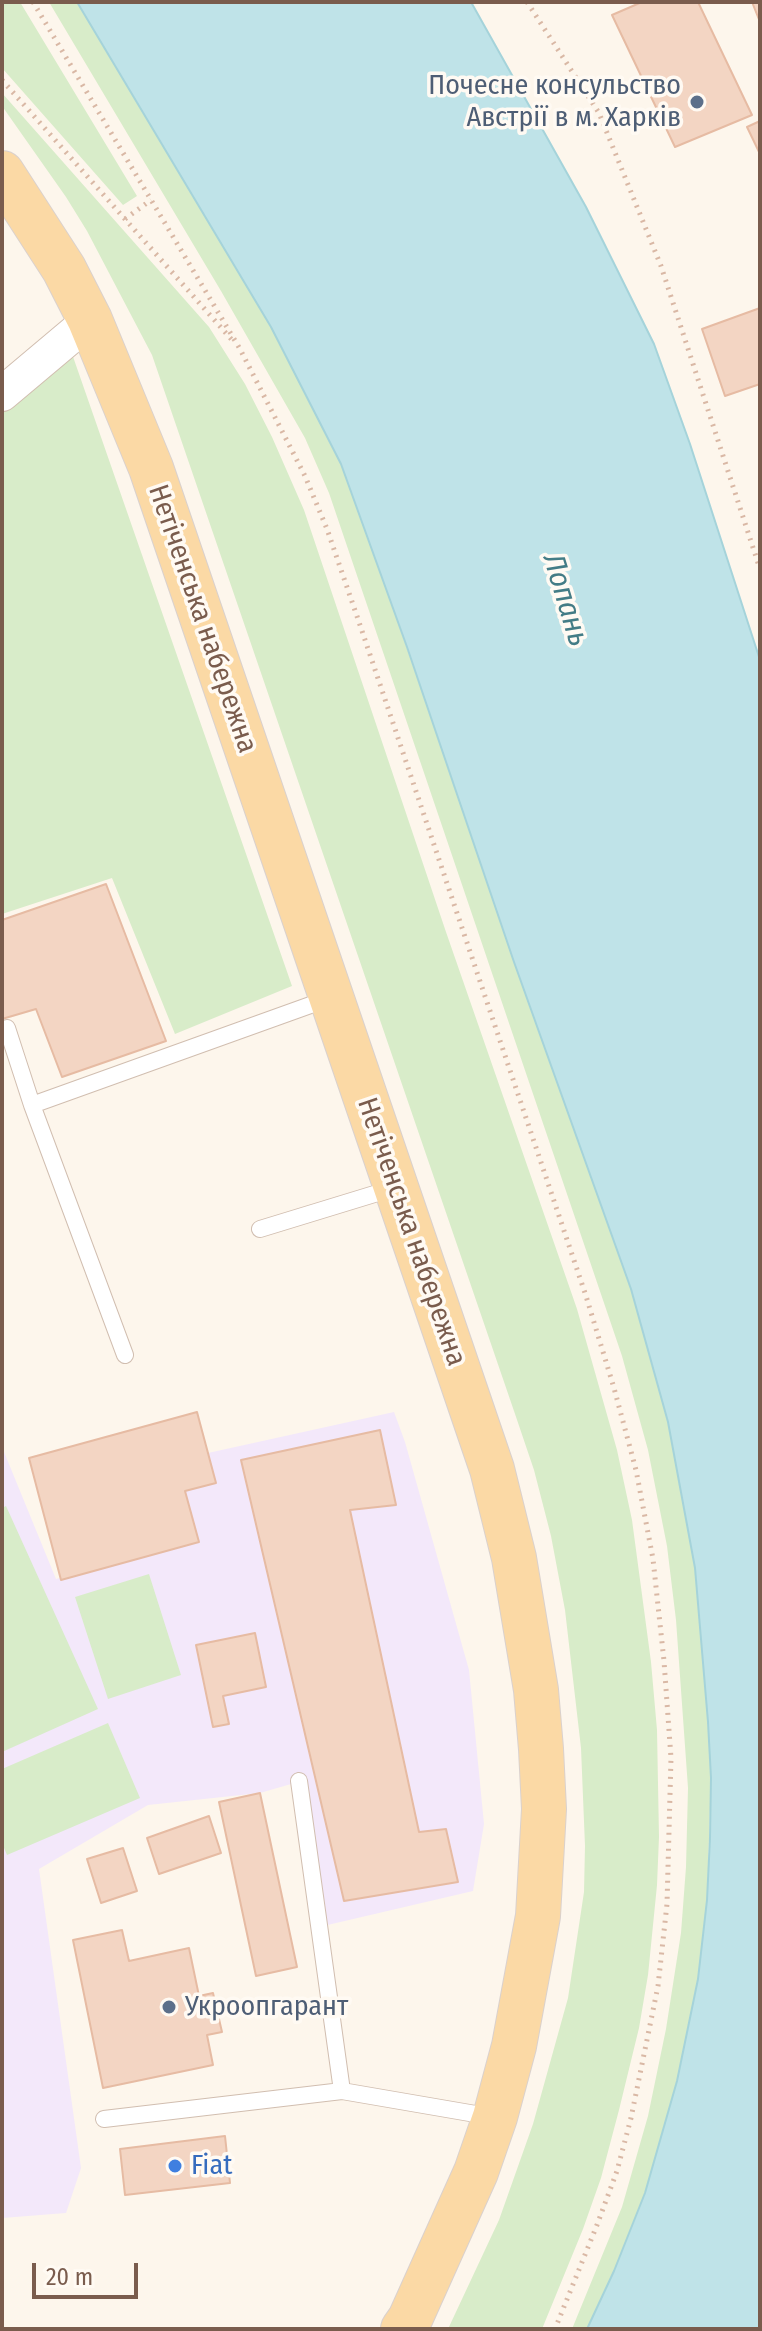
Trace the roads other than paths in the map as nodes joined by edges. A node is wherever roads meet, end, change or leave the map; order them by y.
1 (2, 173) edge
2 (90, 320) junction
3 (2, 394) edge
4 (331, 997) junction
5 (7, 1028) dead end
6 (32, 1105) junction
7 (396, 1187) junction
8 (260, 1229) dead end
9 (125, 1355) dead end
10 (299, 1781) dead end
11 (342, 2091) junction
12 (495, 2117) junction
13 (104, 2119) dead end
14 (403, 2329) edge

1 - 2 main road, Нетіченська набережна
2 - 3 street
2 - 4 main road, Нетіченська набережна
4 - 6 lane
4 - 7 main road, Нетіченська набережна
5 - 6 lane
6 - 9 lane
7 - 8 lane
7 - 12 main road, Нетіченська набережна
10 - 11 lane
11 - 12 lane
11 - 13 lane
12 - 14 main road, Нетіченська набережна

